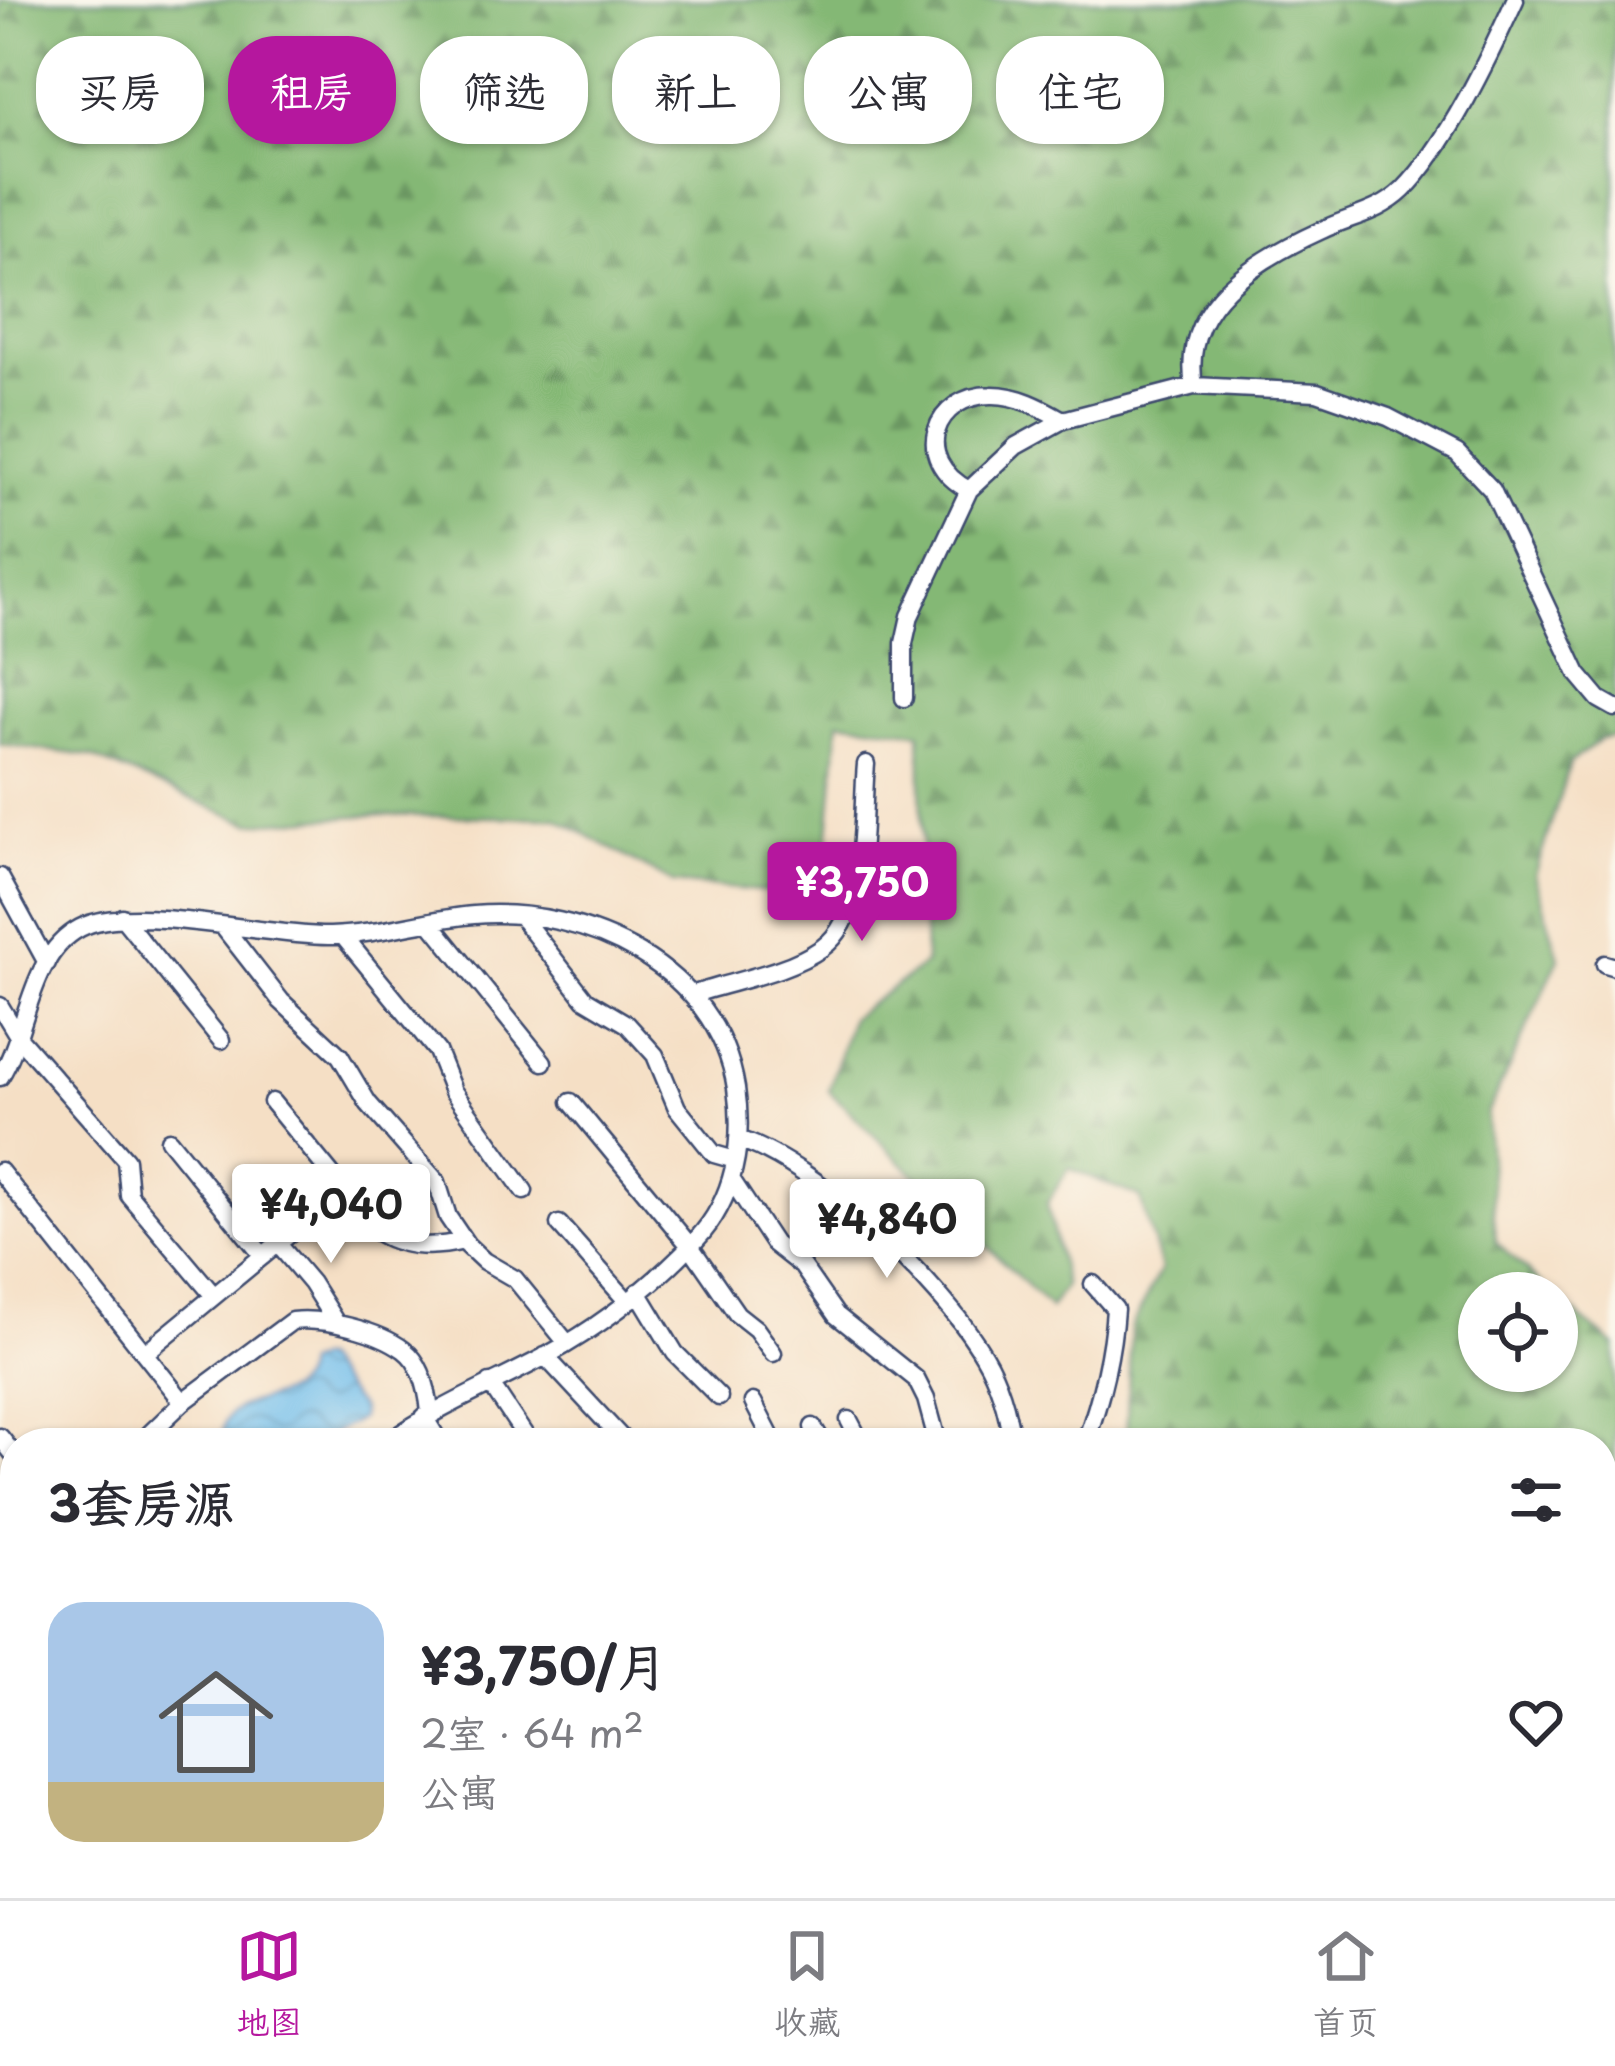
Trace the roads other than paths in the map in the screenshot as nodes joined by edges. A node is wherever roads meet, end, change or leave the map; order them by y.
1 (1515, 0) edge
2 (1194, 386) junction
3 (1064, 420) junction
4 (969, 490) junction
5 (904, 698) dead end
6 (1615, 708) edge
7 (866, 764) dead end
8 (0, 877) edge
9 (122, 916) junction
10 (522, 918) junction
11 (430, 922) junction
12 (225, 928) junction
13 (343, 936) junction
14 (47, 963) junction
15 (691, 995) junction
16 (0, 1006) edge
17 (20, 1039) junction
18 (221, 1040) dead end
19 (543, 1062) dead end
20 (0, 1077) edge
21 (272, 1102) dead end
22 (571, 1102) dead end
23 (738, 1139) junction
24 (170, 1140) dead end
25 (735, 1160) junction
26 (0, 1172) edge
27 (731, 1179) junction
28 (343, 1190) junction
29 (524, 1191) dead end
30 (559, 1224) dead end
31 (464, 1241) junction
32 (278, 1244) junction
33 (690, 1246) junction
34 (262, 1256) junction
35 (1093, 1284) dead end
36 (214, 1296) junction
37 (632, 1297) junction
38 (336, 1323) junction
39 (567, 1343) junction
40 (145, 1353) junction
41 (773, 1353) dead end
42 (544, 1356) junction
43 (490, 1383) junction
44 (719, 1397) dead end
45 (183, 1402) junction
46 (753, 1402) dead end
47 (427, 1414) junction
48 (848, 1420) dead end
49 (156, 1428) edge
50 (410, 1428) edge
51 (433, 1428) edge
52 (520, 1428) edge
53 (612, 1428) edge
54 (766, 1428) edge
55 (853, 1428) edge
56 (934, 1428) edge
57 (1009, 1428) edge
58 (1091, 1428) edge

1 - 2 street
2 - 3 street
2 - 6 street
3 - 4 street
3 - 4 street
4 - 5 street
7 - 15 street
8 - 14 street
9 - 12 street
9 - 14 street
9 - 18 street
10 - 11 street
10 - 15 street
10 - 25 street
11 - 13 street
11 - 19 street
12 - 13 street
12 - 31 street
13 - 29 street
14 - 17 street
15 - 23 street
16 - 17 street
17 - 20 street
17 - 36 street
21 - 28 street
22 - 33 street
23 - 25 street
23 - 57 street
24 - 34 street
25 - 27 street
26 - 40 street
27 - 33 street
27 - 56 street
28 - 31 street
28 - 32 street
30 - 37 street
31 - 39 street
32 - 34 street
32 - 38 street
33 - 37 street
33 - 41 street
34 - 36 street
35 - 58 street
36 - 40 street
37 - 39 street
37 - 44 street
38 - 45 street
38 - 47 street
39 - 42 street
40 - 45 street
42 - 43 street
42 - 53 street
43 - 47 street
43 - 52 street
45 - 49 street
46 - 54 street
47 - 50 street
47 - 51 street
48 - 55 street

